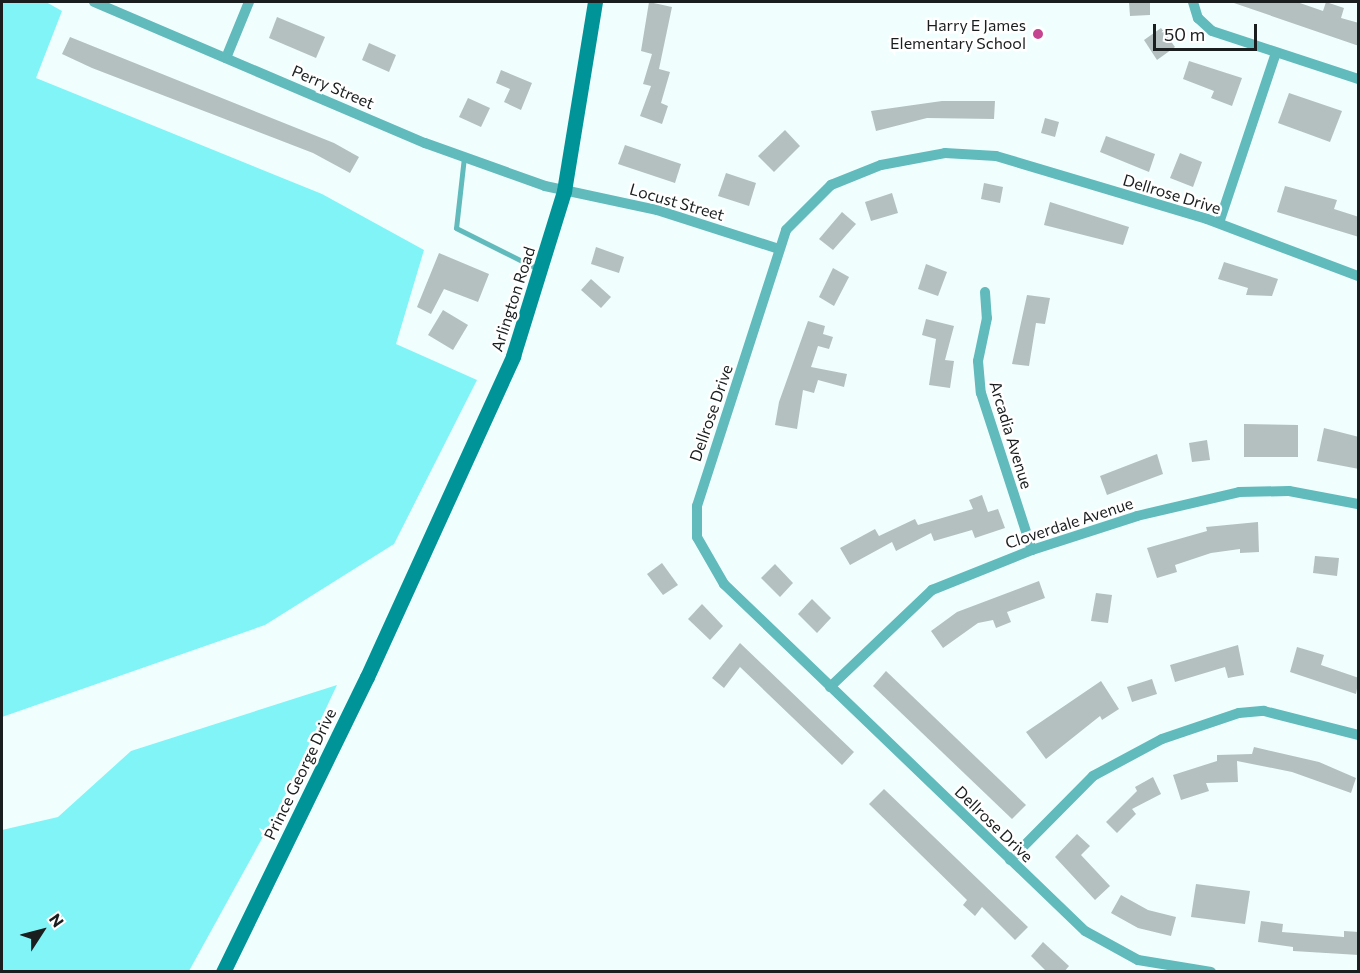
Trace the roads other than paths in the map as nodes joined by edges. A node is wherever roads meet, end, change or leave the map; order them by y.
1 (94, 2) edge
2 (249, 2) edge
3 (595, 2) edge
4 (1193, 2) edge
5 (1276, 53) junction
6 (226, 58) junction
7 (1359, 79) edge
8 (464, 157) junction
9 (564, 191) junction
10 (1219, 223) junction
11 (779, 249) junction
12 (542, 271) junction
13 (1359, 276) edge
14 (985, 292) dead end
15 (1359, 504) edge
16 (1032, 550) junction
17 (406, 590) joint
18 (830, 687) junction
19 (1359, 735) edge
20 (1010, 860) junction
21 (224, 972) edge
22 (1211, 972) edge

1 - 6 street, Perry Street
2 - 6 street
3 - 9 main road, Arlington Road
4 - 5 street
5 - 7 street
5 - 10 street
6 - 8 street, Perry Street
8 - 9 street, Perry Street
8 - 12 lane
9 - 11 street, Locust Street
9 - 12 main road, Arlington Road
10 - 11 street, Dellrose Drive
10 - 13 street, Dellrose Drive
11 - 18 street, Dellrose Drive
12 - 17 main road, Arlington Road
14 - 16 street, Arcadia Avenue
15 - 16 street, Cloverdale Avenue
16 - 18 street, Cloverdale Avenue
17 - 21 main road, Prince George Drive
18 - 20 street, Dellrose Drive
19 - 20 street
20 - 22 street, Dellrose Drive

